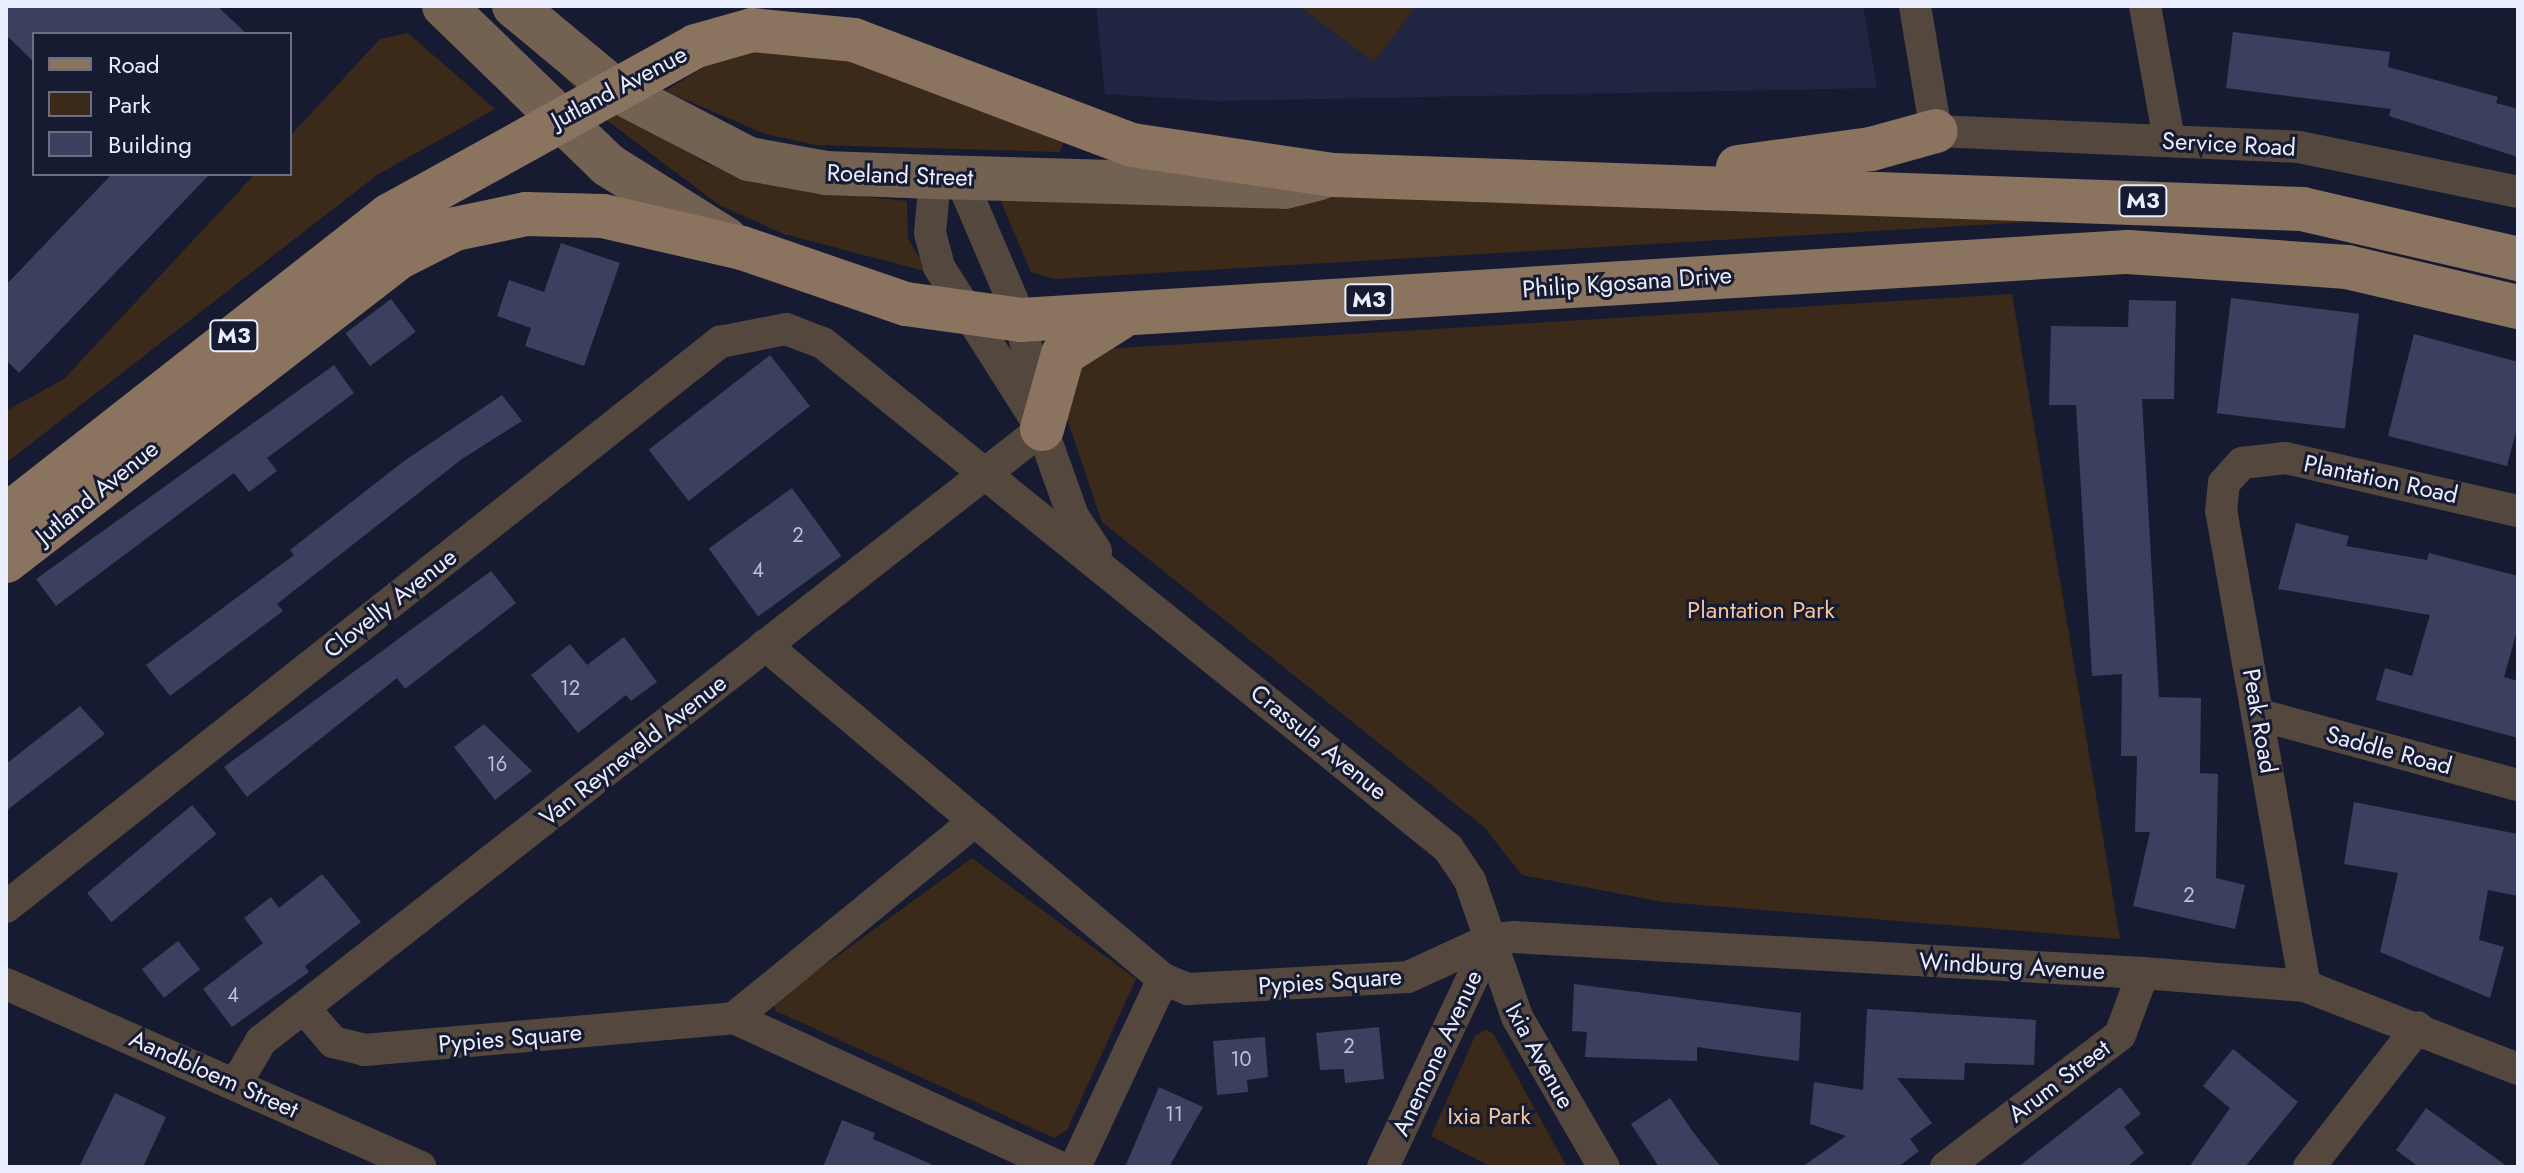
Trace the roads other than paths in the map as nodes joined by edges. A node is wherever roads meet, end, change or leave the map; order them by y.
1 (444, 6) edge
2 (514, 6) edge
3 (1915, 6) edge
4 (2145, 6) edge
5 (1936, 131) junction
6 (2169, 140) junction
7 (1333, 175) junction
8 (948, 177) junction
9 (1621, 184) junction
10 (2518, 192) edge
11 (742, 248) junction
12 (2518, 259) edge
13 (2518, 307) edge
14 (967, 316) junction
15 (1122, 317) junction
16 (1021, 320) junction
17 (786, 329) joint
18 (1042, 429) junction
19 (2242, 463) joint
20 (980, 473) junction
21 (2518, 511) edge
22 (6, 516) edge
23 (6, 561) edge
24 (1112, 572) junction
25 (765, 645) junction
26 (2260, 715) junction
27 (2518, 785) edge
28 (975, 821) junction
29 (6, 907) edge
30 (1491, 939) junction
31 (2143, 973) junction
32 (1163, 979) junction
33 (6, 984) edge
34 (2305, 986) junction
35 (304, 1008) junction
36 (734, 1018) junction
37 (2418, 1027) junction
38 (2518, 1069) edge
39 (237, 1082) junction
40 (420, 1167) edge
41 (1060, 1167) edge
42 (1075, 1167) edge
43 (1383, 1167) edge
44 (1604, 1167) edge
45 (1946, 1167) edge
46 (2309, 1167) edge

1 - 11 main road
2 - 8 main road, Roeland Street
3 - 5 street
4 - 6 street
5 - 6 street, Service Road
5 - 9 main road
6 - 10 street, Service Road
7 - 8 main road, Roeland Street
7 - 9 main road, M3
7 - 22 main road, Jutland Avenue / M3
8 - 14 street, Crassula Avenue
8 - 16 street, Crassula Avenue
9 - 12 main road, M3
11 - 14 main road, Philip Kgosana Drive / M3
11 - 23 main road, Jutland Avenue / M3
13 - 15 main road, Philip Kgosana Drive / M3
14 - 16 main road, Philip Kgosana Drive / M3
14 - 18 street, Crassula Avenue
15 - 16 main road, Philip Kgosana Drive / M3
15 - 18 main road
16 - 18 street, Crassula Avenue
17 - 20 street, Crassula Avenue
17 - 29 street, Clovelly Avenue
18 - 20 street, Van Reyneveld Avenue
18 - 24 street, Crassula Avenue
19 - 21 street, Plantation Road
19 - 26 street, Peak Road
20 - 24 street, Crassula Avenue
20 - 25 street, Van Reyneveld Avenue
24 - 30 street, Crassula Avenue
25 - 28 street, Pypies Square
25 - 35 street, Van Reyneveld Avenue
26 - 27 street, Saddle Road
26 - 34 street, Peak Road
28 - 32 street, Pypies Square
28 - 36 street
30 - 31 street, Windburg Avenue
30 - 32 street, Pypies Square
30 - 43 street, Anemone Avenue
30 - 44 street, Ixia Avenue
31 - 34 street, Windburg Avenue
31 - 45 street, Arum Street
32 - 42 street
33 - 39 street, Aandbloem Street
34 - 37 street, Windburg Avenue
35 - 36 street, Pypies Square
35 - 39 street, Van Reyneveld Avenue
36 - 41 street, Pypies Square
37 - 38 street, Windburg Avenue
37 - 46 street
39 - 40 street, Aandbloem Street

